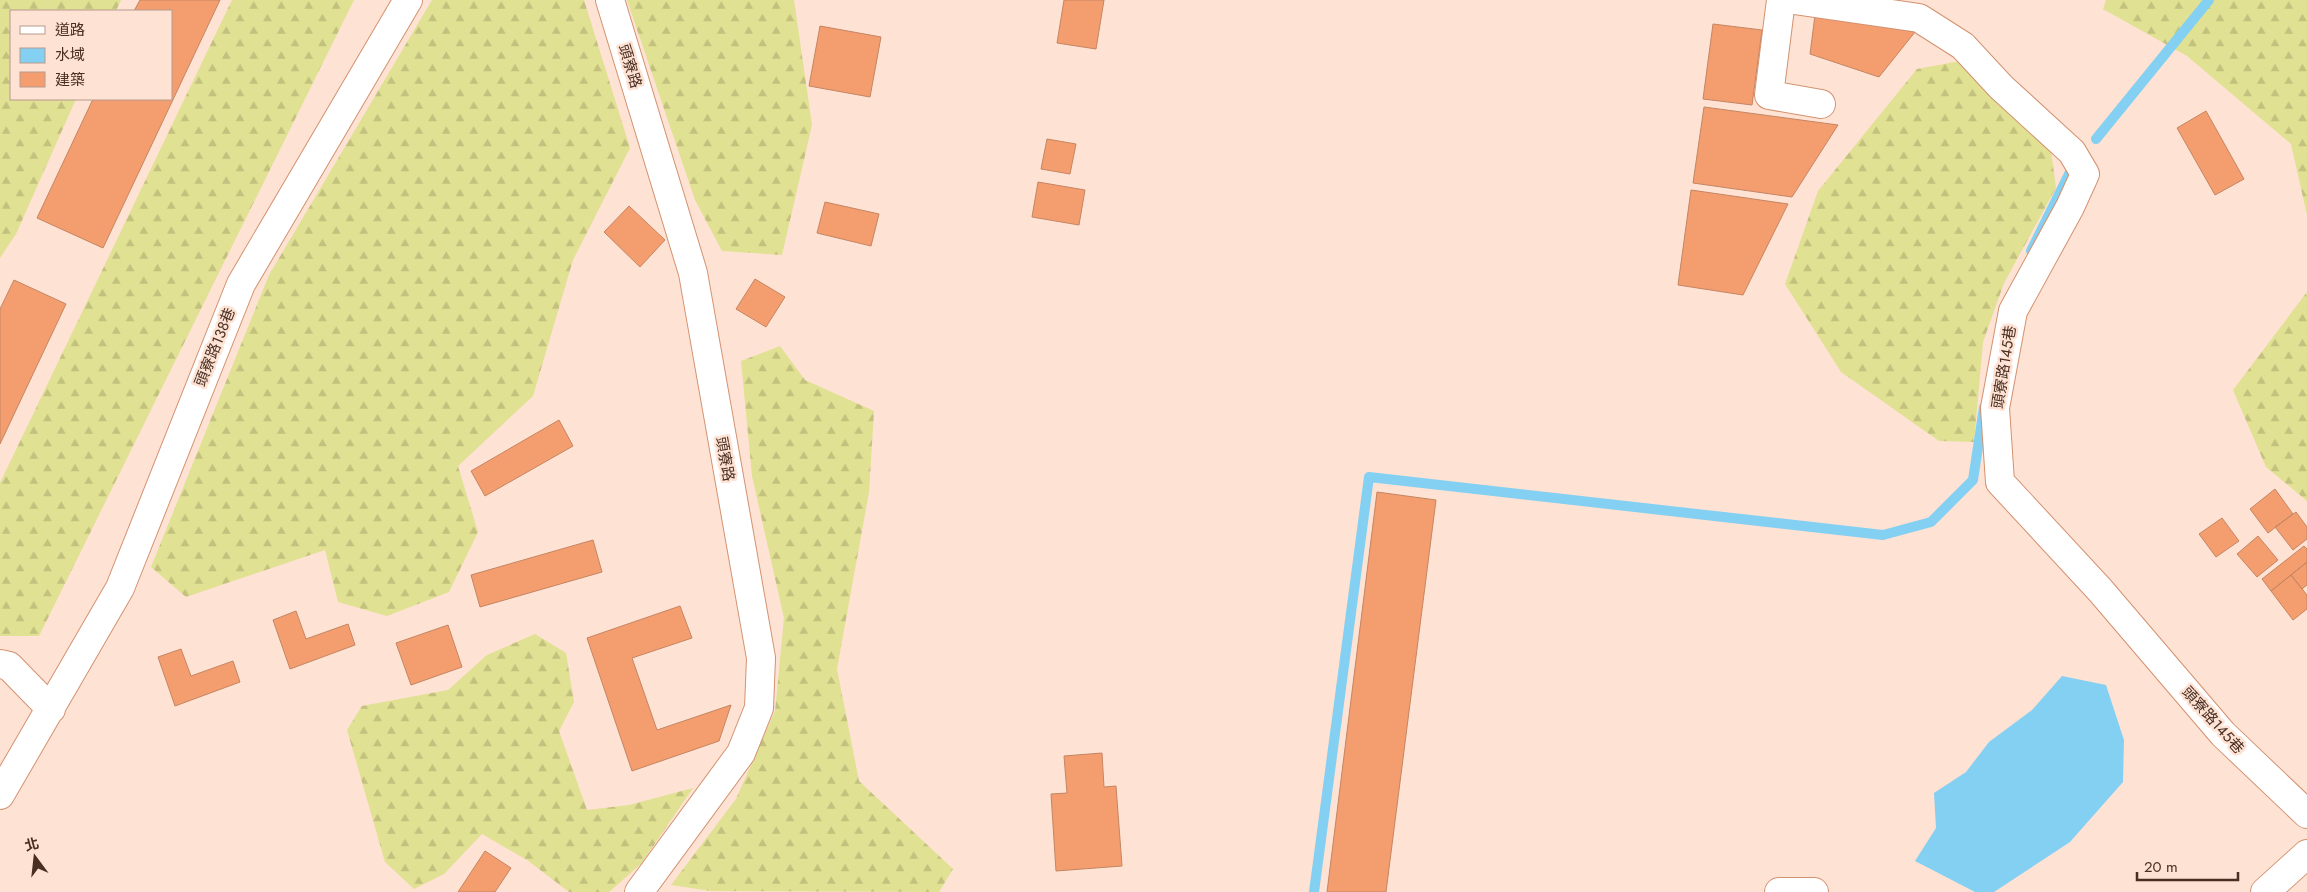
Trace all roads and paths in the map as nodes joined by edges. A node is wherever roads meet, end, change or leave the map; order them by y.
1 (408, 0) edge
2 (610, 0) edge
3 (1781, 0) edge
4 (1794, 0) edge
5 (1821, 104) dead end
6 (0, 664) edge
7 (51, 709) junction
8 (0, 795) edge
9 (2307, 814) edge
10 (2307, 854) edge
11 (639, 892) edge
12 (1779, 892) edge
13 (1814, 892) edge
14 (2265, 892) edge

1 - 7 street, 頭寮路138巷
2 - 11 street, 頭寮路
3 - 5 street
4 - 9 street, 頭寮路145巷
6 - 7 street
7 - 8 street, 頭寮路138巷
10 - 14 street
12 - 13 street

